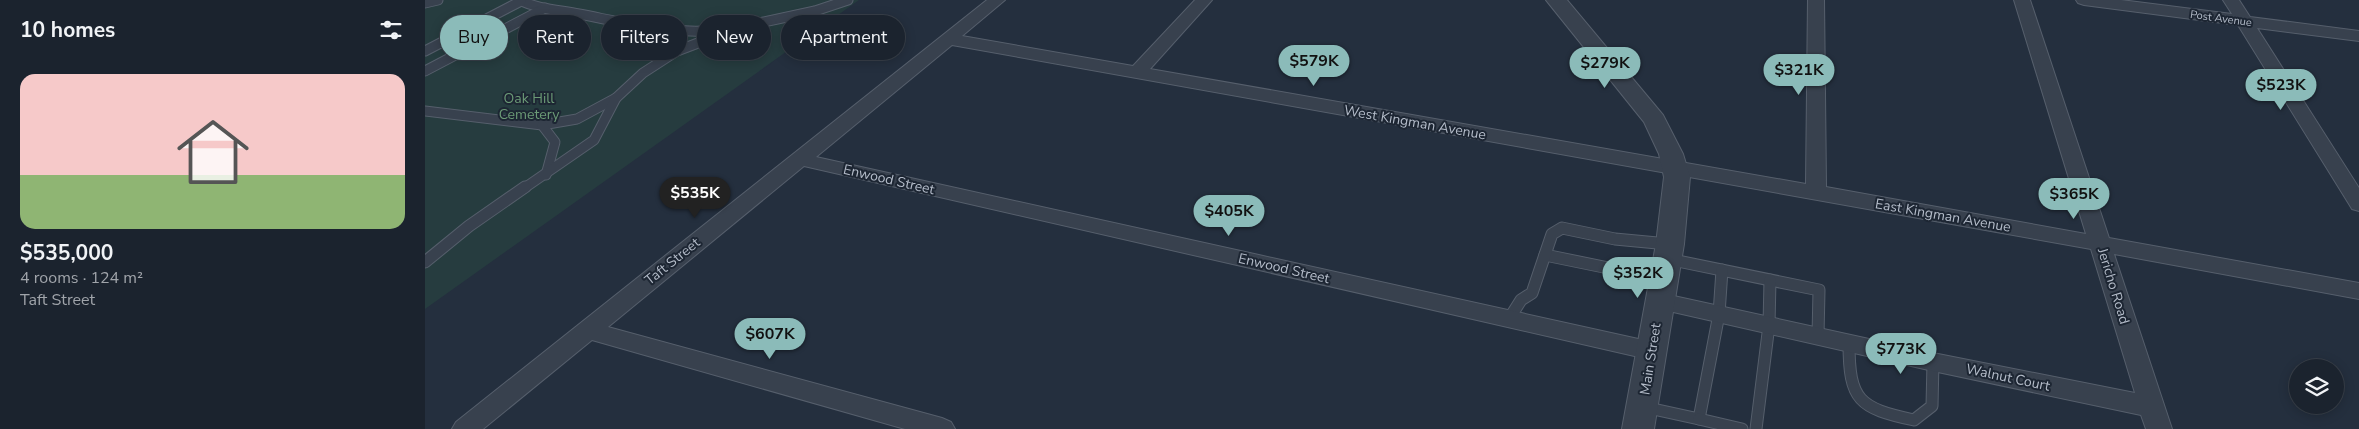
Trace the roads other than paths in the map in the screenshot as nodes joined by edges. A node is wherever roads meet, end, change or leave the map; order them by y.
1 (438, 0) edge
2 (849, 0) edge
3 (997, 0) edge
4 (1204, 0) edge
5 (1556, 0) edge
6 (1815, 0) edge
7 (2023, 0) edge
8 (2084, 0) edge
9 (2231, 0) edge
10 (520, 1) edge
11 (425, 3) edge
12 (545, 8) junction
13 (601, 19) edge
14 (771, 20) edge
15 (2245, 21) junction
16 (2359, 36) edge
17 (949, 39) junction
18 (425, 52) edge
19 (663, 60) edge
20 (425, 71) edge
21 (1138, 72) junction
22 (616, 98) junction
23 (425, 111) edge
24 (542, 124) junction
25 (799, 159) junction
26 (1675, 167) junction
27 (546, 175) junction
28 (1816, 192) junction
29 (2359, 204) edge
30 (2101, 244) junction
31 (1545, 255) junction
32 (425, 262) edge
33 (1722, 270) junction
34 (1665, 271) junction
35 (1769, 280) junction
36 (2359, 291) edge
37 (1719, 314) junction
38 (1509, 319) junction
39 (1769, 326) junction
40 (587, 330) junction
41 (1818, 336) junction
42 (1849, 343) junction
43 (1652, 351) junction
44 (1933, 362) junction
45 (1641, 418) edge
46 (2155, 418) edge
47 (1699, 419) junction
48 (465, 429) edge
49 (942, 429) edge
50 (1742, 429) edge
51 (1755, 429) edge

1 - 11 lane
2 - 14 lane
3 - 17 street, Taft Street
4 - 21 street
5 - 26 street, Main Street
6 - 28 street
7 - 30 street, Jericho Road
8 - 15 street, Post Avenue
9 - 15 street
10 - 12 lane
10 - 18 lane
12 - 13 lane
12 - 20 lane
15 - 16 street, Post Avenue
15 - 29 street
17 - 21 street, West Kingman Avenue
17 - 25 street, Taft Street
19 - 22 lane
21 - 26 street, West Kingman Avenue
22 - 24 lane
22 - 27 lane
23 - 24 lane
24 - 27 lane
25 - 38 street, Enwood Street
25 - 40 street, Taft Street
26 - 28 street, East Kingman Avenue
26 - 34 street, Main Street
27 - 32 lane
28 - 30 street, East Kingman Avenue
30 - 36 street, East Kingman Avenue
30 - 46 street, Jericho Road
31 - 34 lane
31 - 34 lane
31 - 38 lane
33 - 34 lane
33 - 35 lane
33 - 37 lane
34 - 37 street, Walnut Court
34 - 43 street, Main Street
35 - 39 lane
35 - 41 lane
37 - 39 street, Walnut Court
37 - 47 lane
38 - 43 street, Enwood Street
39 - 41 street, Walnut Court
39 - 51 lane
40 - 48 street, Taft Street
40 - 49 street
41 - 42 street, Walnut Court
42 - 44 street, Walnut Court
42 - 44 lane
43 - 45 street, Main Street
44 - 46 street, Walnut Court
45 - 47 lane
47 - 50 lane

